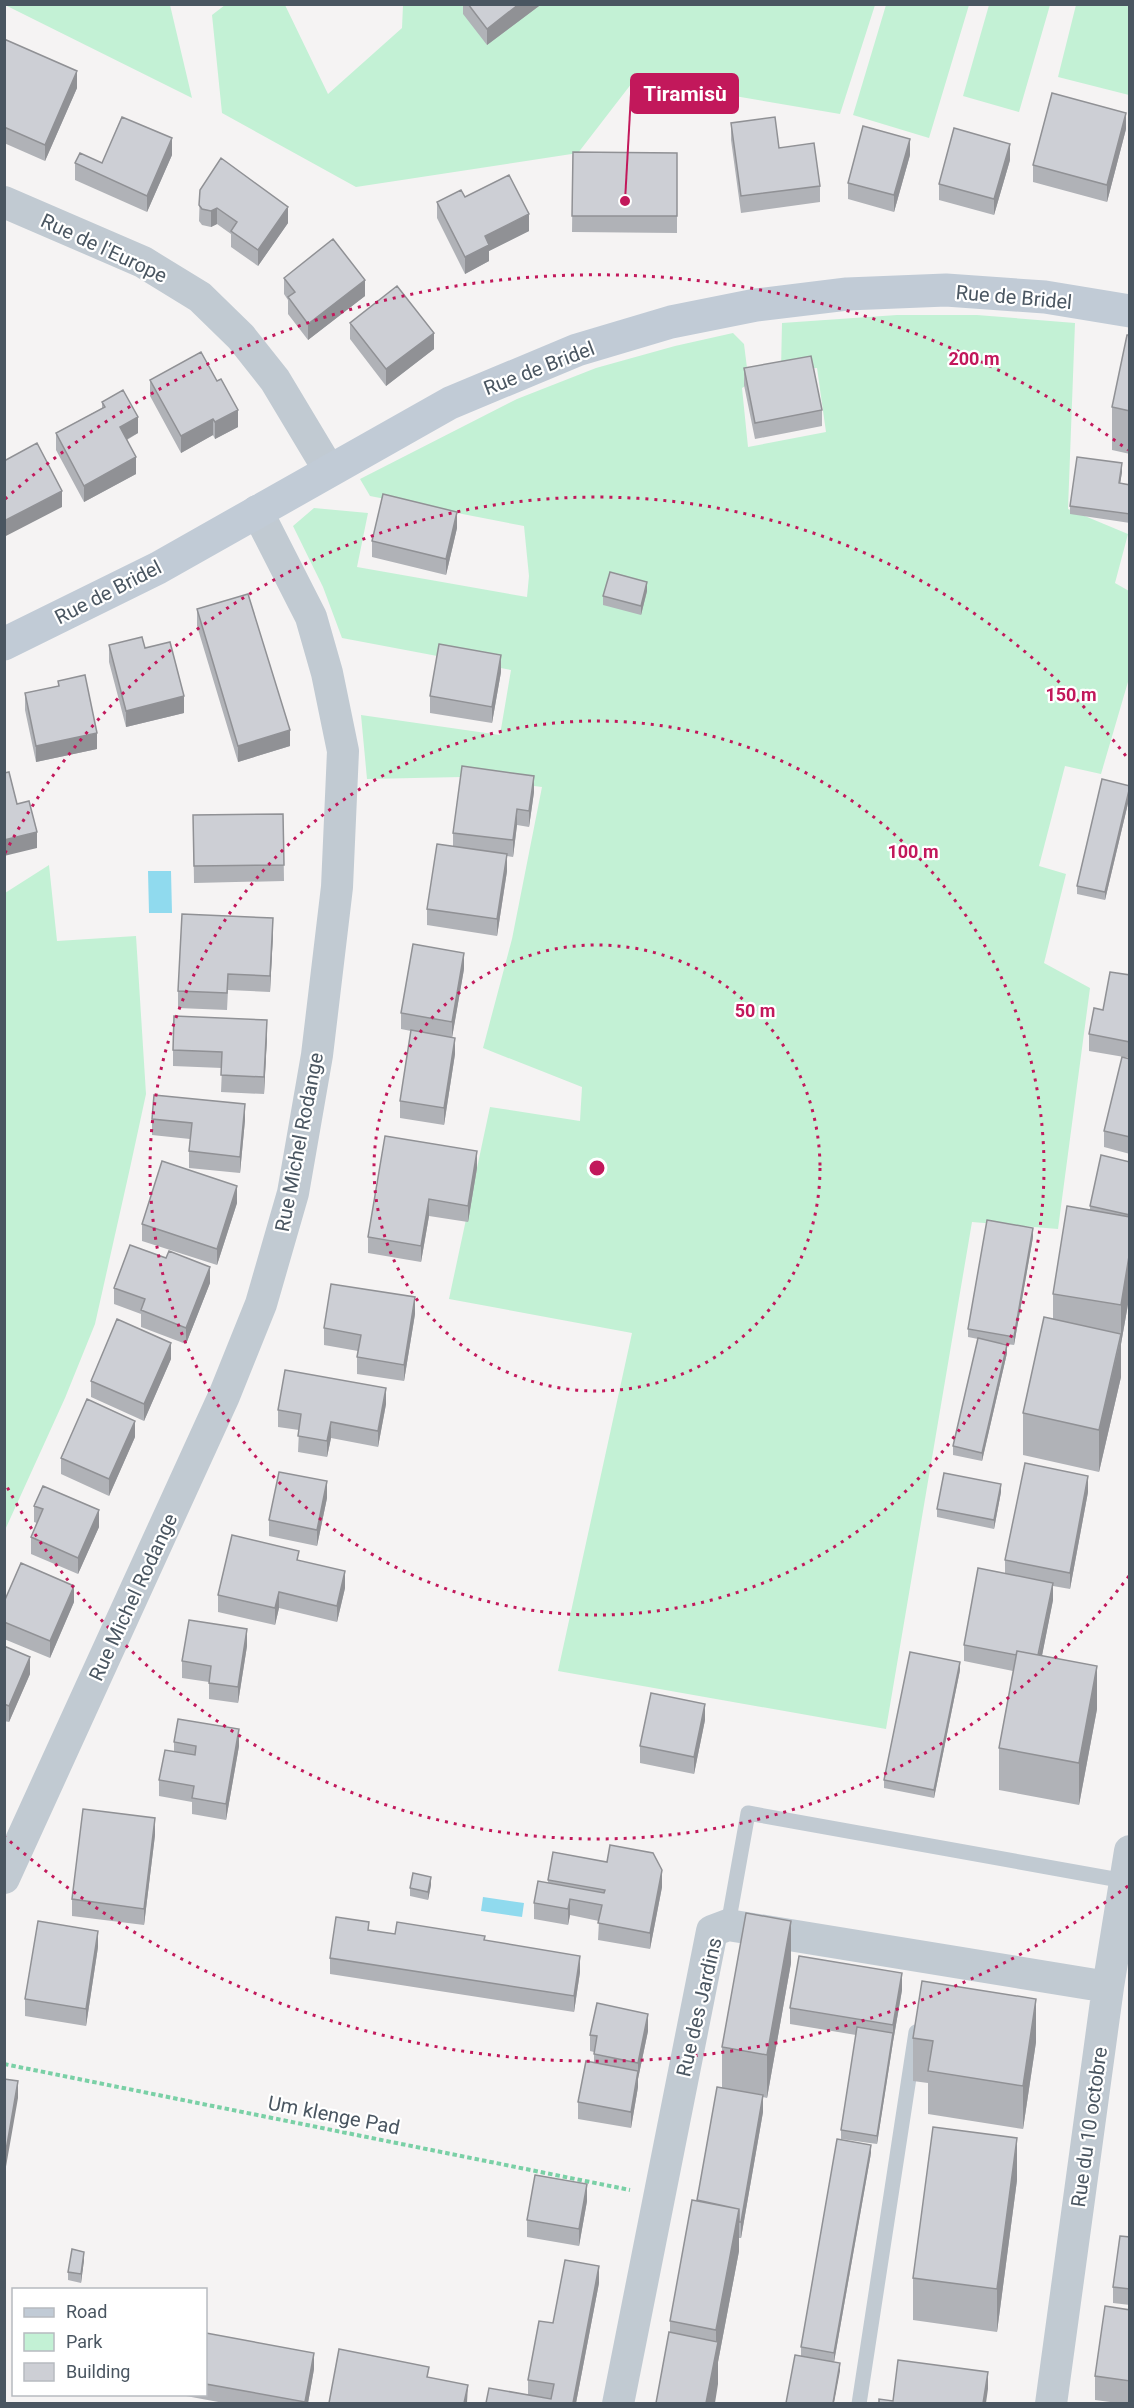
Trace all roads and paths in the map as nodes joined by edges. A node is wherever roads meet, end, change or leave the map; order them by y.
1 (4, 202) edge
2 (1130, 311) edge
3 (329, 470) junction
4 (257, 511) junction
5 (8, 637) edge
6 (1127, 1866) edge
7 (4, 1878) edge
8 (728, 1924) junction
9 (1108, 1987) junction
10 (918, 2021) edge
11 (4, 2064) edge
12 (658, 2195) junction
13 (618, 2403) edge
14 (859, 2403) edge
15 (1051, 2403) edge

1 - 3 street, Rue de l'Europe
2 - 3 main road, Rue de Bridel
3 - 4 main road, Rue de Bridel
4 - 5 main road, Rue de Bridel
4 - 7 street, Rue Michel Rodange
6 - 8 lane
6 - 9 street, Rue du 10 octobre
8 - 9 street, Rue des Jardins
8 - 12 street, Rue des Jardins
9 - 15 street, Rue du 10 octobre
10 - 14 lane
11 - 12 path, Um klenge Pad
12 - 13 street, Rue des Jardins

